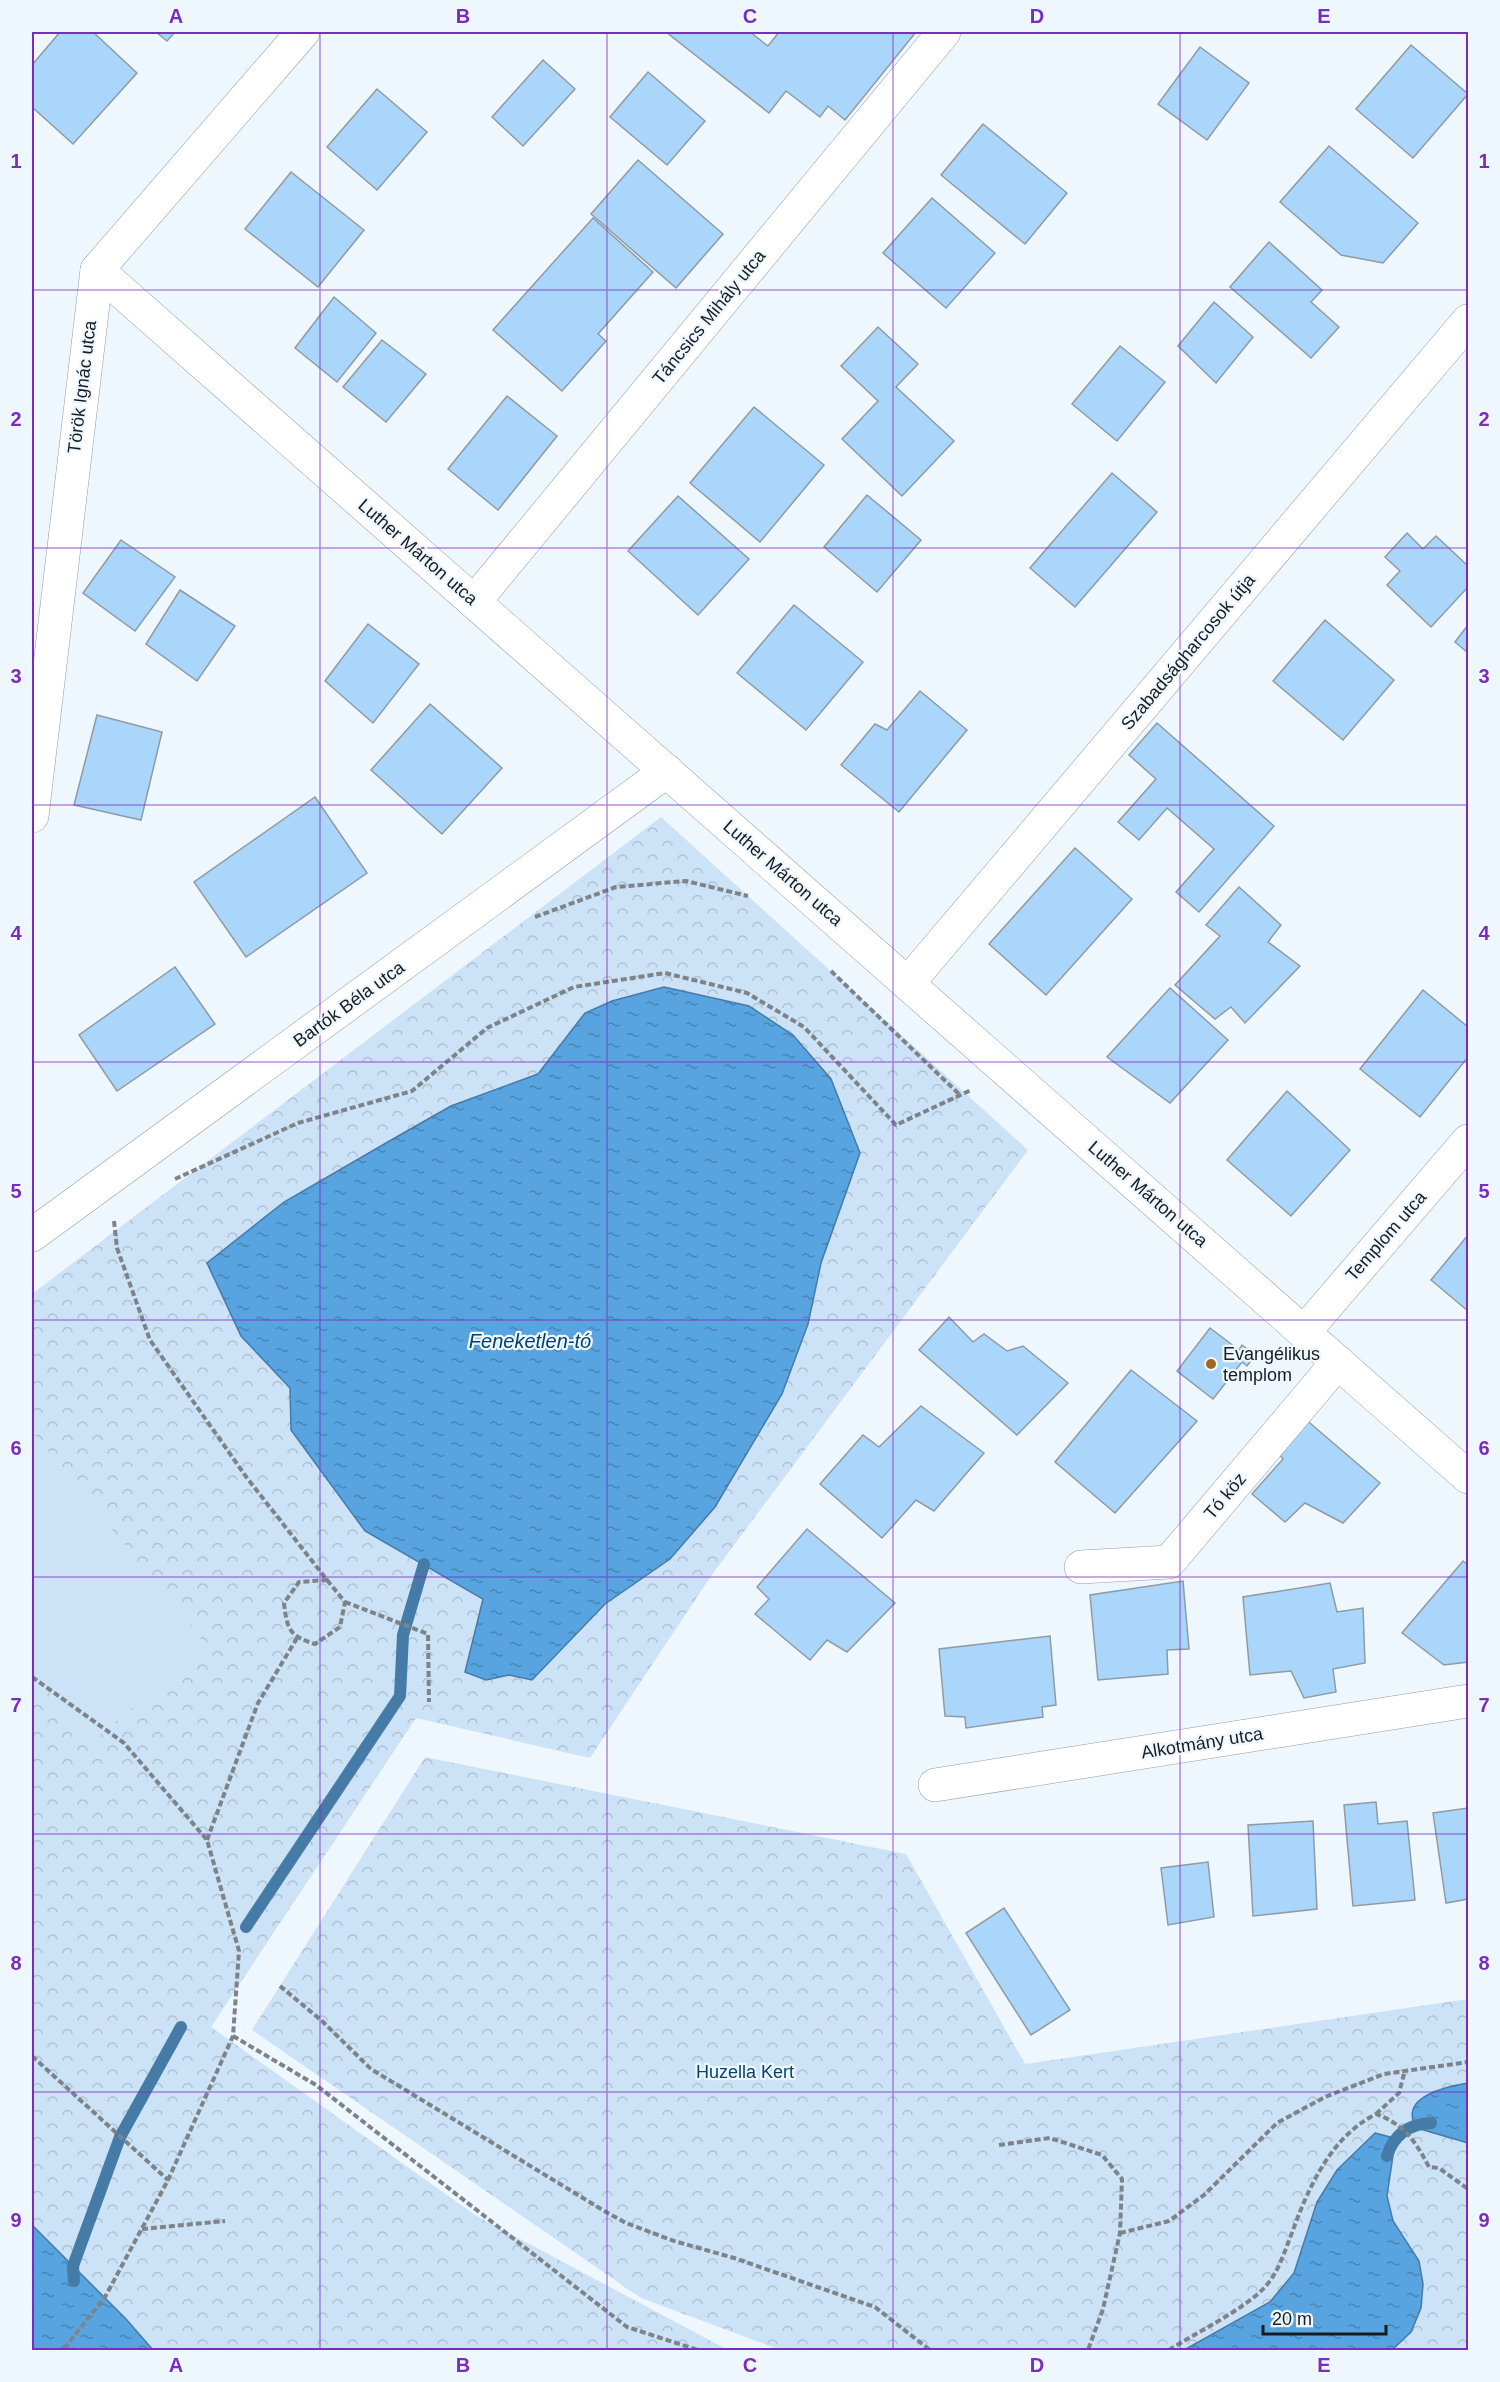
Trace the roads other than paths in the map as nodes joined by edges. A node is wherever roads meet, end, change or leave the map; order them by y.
1 (303, 32) edge
2 (944, 32) edge
3 (97, 270) junction
4 (1468, 321) edge
5 (32, 573) edge
6 (56, 594) junction
7 (474, 602) junction
8 (667, 771) junction
9 (32, 816) edge
10 (908, 983) junction
11 (1468, 1141) edge
12 (32, 1235) edge
13 (1304, 1332) junction
14 (1338, 1362) junction
15 (1468, 1477) edge
16 (1082, 1567) dead end
17 (1468, 1701) edge
18 (935, 1785) dead end

1 - 3 street
2 - 7 street, Táncsics Mihály utca
3 - 6 street, Török Ignác utca
3 - 7 street, Luther Márton utca
4 - 10 street, Szabadságharcosok útja
5 - 6 street
6 - 9 street, Török Ignác utca
7 - 8 street, Luther Márton utca
8 - 10 street, Luther Márton utca
8 - 12 street, Bartók Béla utca
10 - 13 street, Luther Márton utca
11 - 13 street, Templom utca
13 - 14 street, Luther Márton utca
14 - 15 street, Luther Márton utca
14 - 16 street, Tó köz
17 - 18 street, Alkotmány utca

